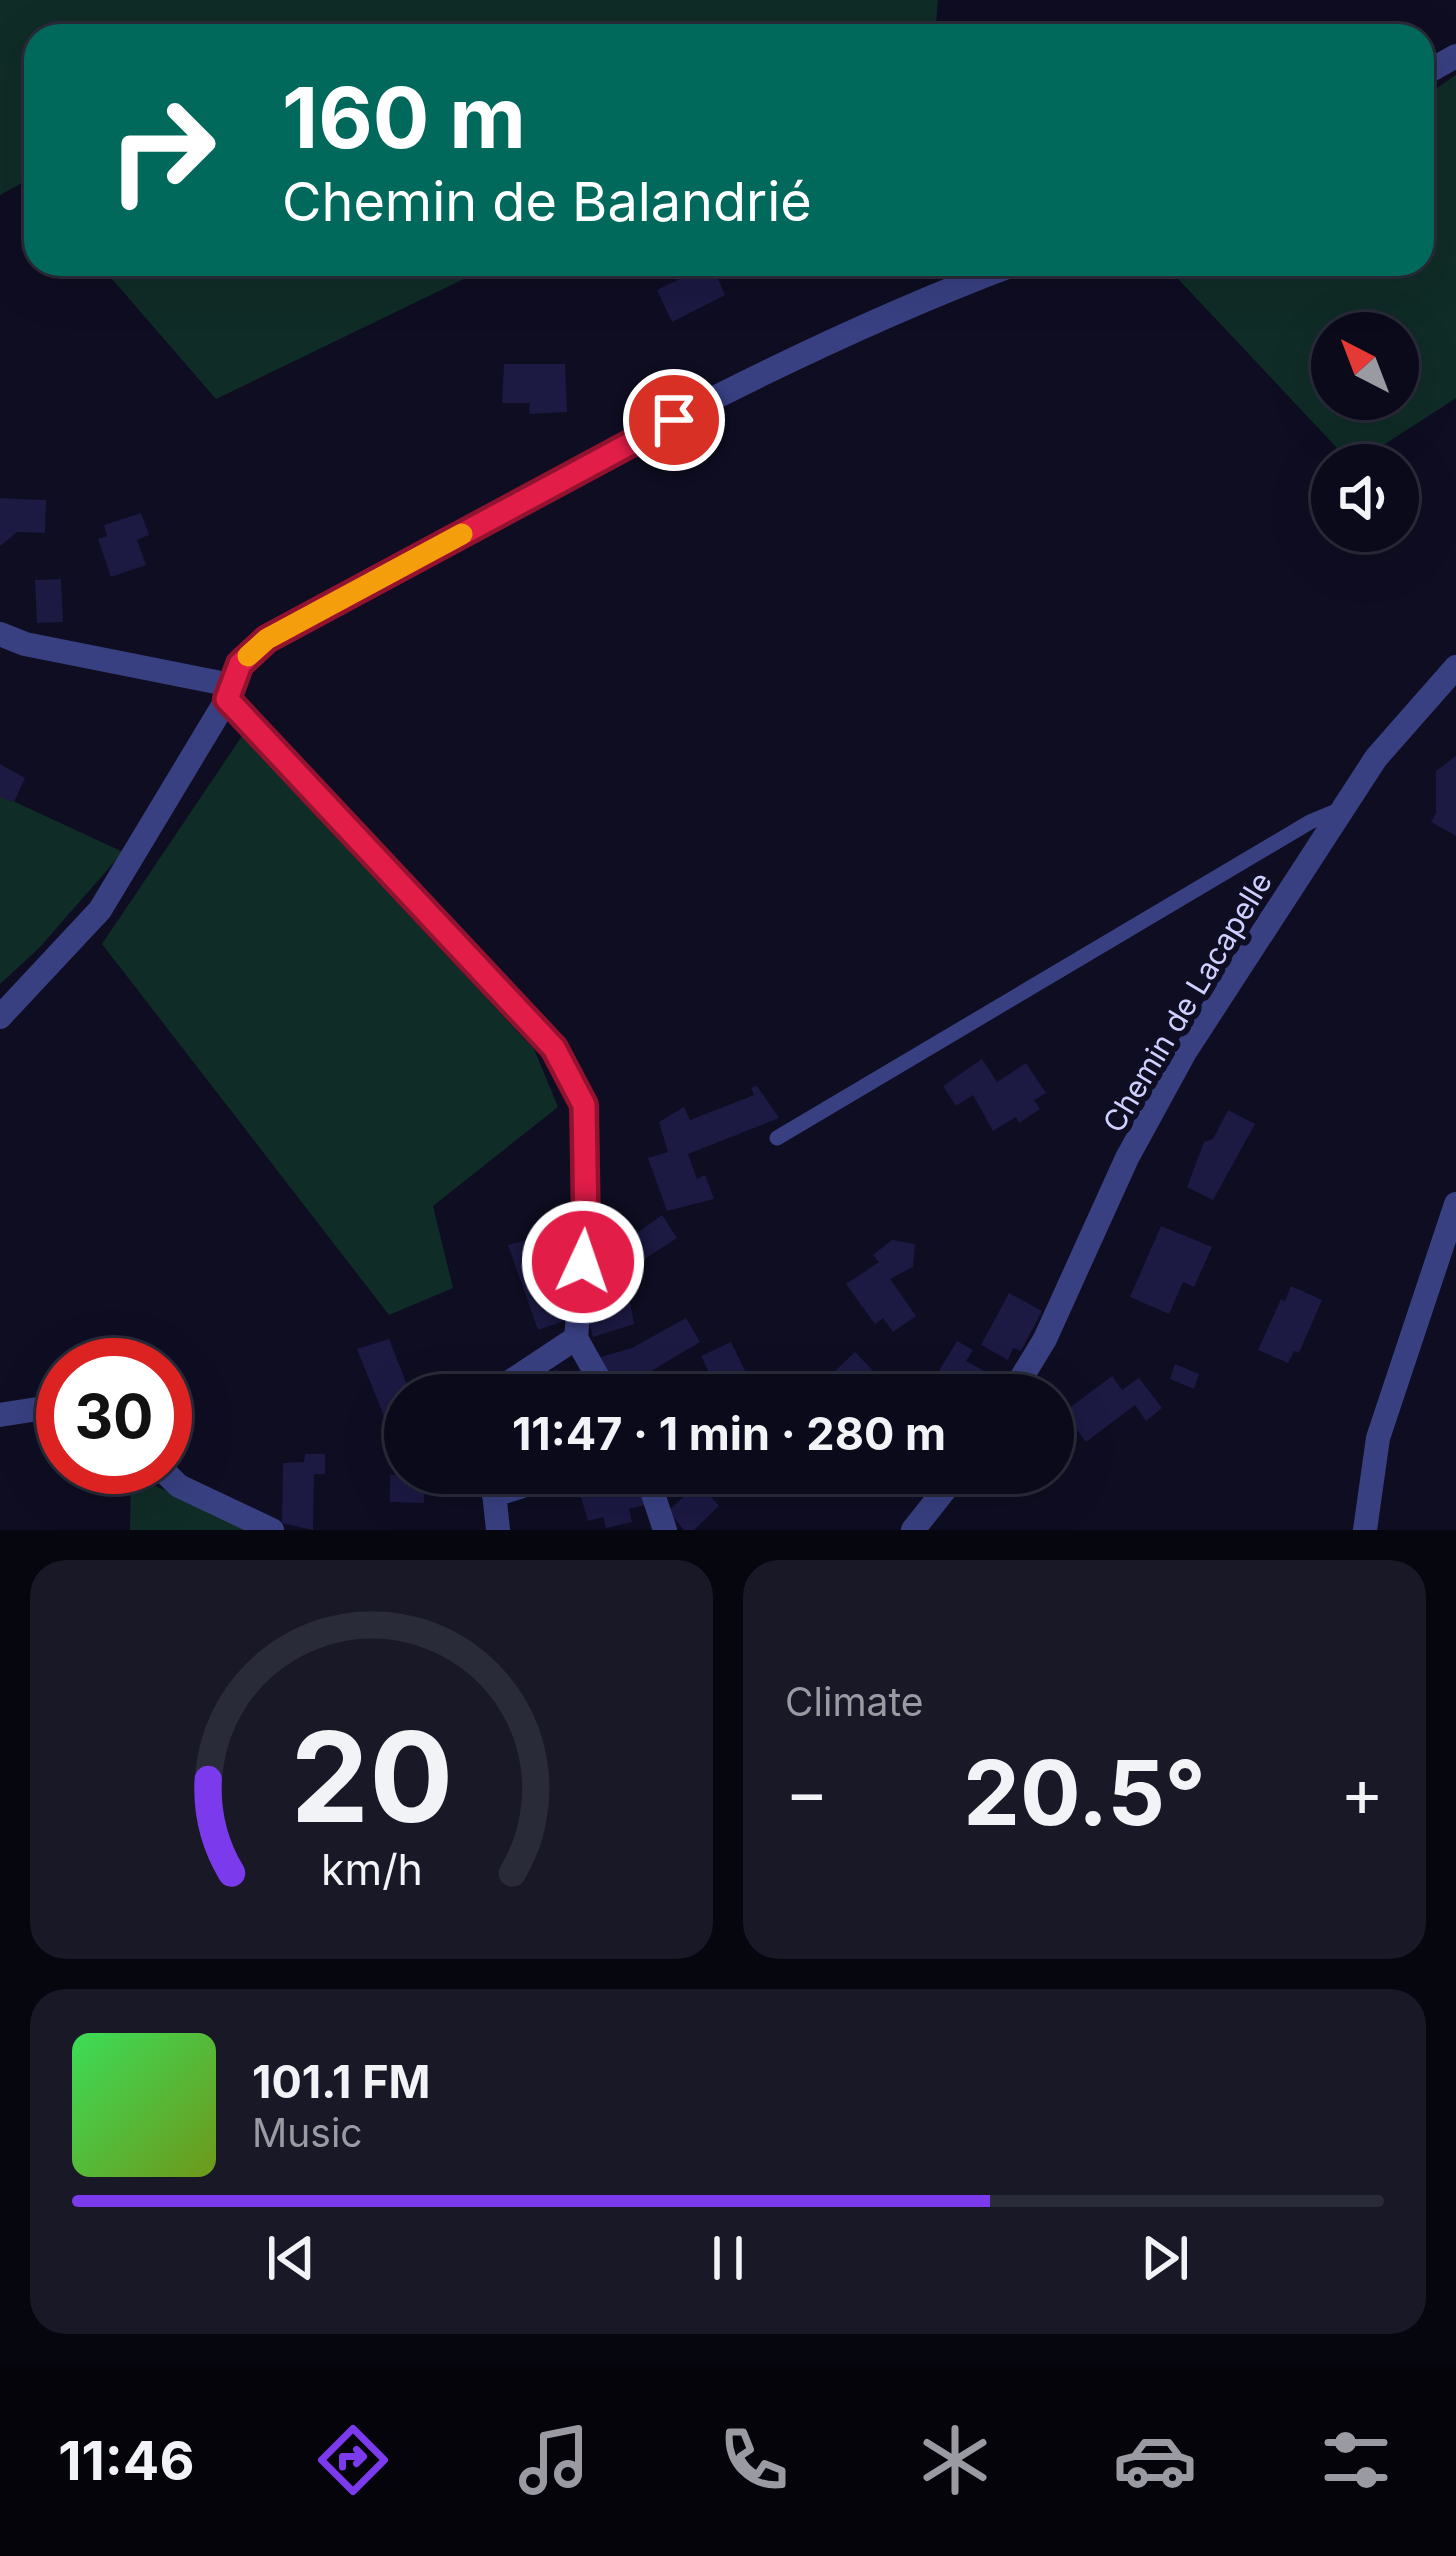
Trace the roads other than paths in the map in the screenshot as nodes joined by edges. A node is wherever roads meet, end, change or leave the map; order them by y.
1 (983, 276) edge
2 (0, 634) edge
3 (1456, 667) edge
4 (229, 692) junction
5 (1343, 808) junction
6 (0, 1017) edge
7 (777, 1138) dead end
8 (1456, 1204) edge
9 (1448, 1247) edge
10 (587, 1346) junction
11 (532, 1374) edge
12 (599, 1374) edge
13 (1024, 1374) edge
14 (36, 1409) edge
15 (0, 1414) edge
16 (192, 1493) edge
17 (494, 1494) edge
18 (653, 1494) edge
19 (941, 1494) edge
20 (272, 1530) edge
21 (498, 1530) edge
22 (665, 1530) edge
23 (913, 1530) edge
24 (1365, 1530) edge

1 - 4 street
2 - 4 street
3 - 5 street, Chemin de Lacapelle
4 - 6 street
4 - 10 street
5 - 7 lane
5 - 13 street, Chemin de Lacapelle
8 - 9 street
9 - 24 street
10 - 11 street
10 - 12 street
14 - 15 street
16 - 20 street
17 - 21 street
18 - 22 street
19 - 23 street

